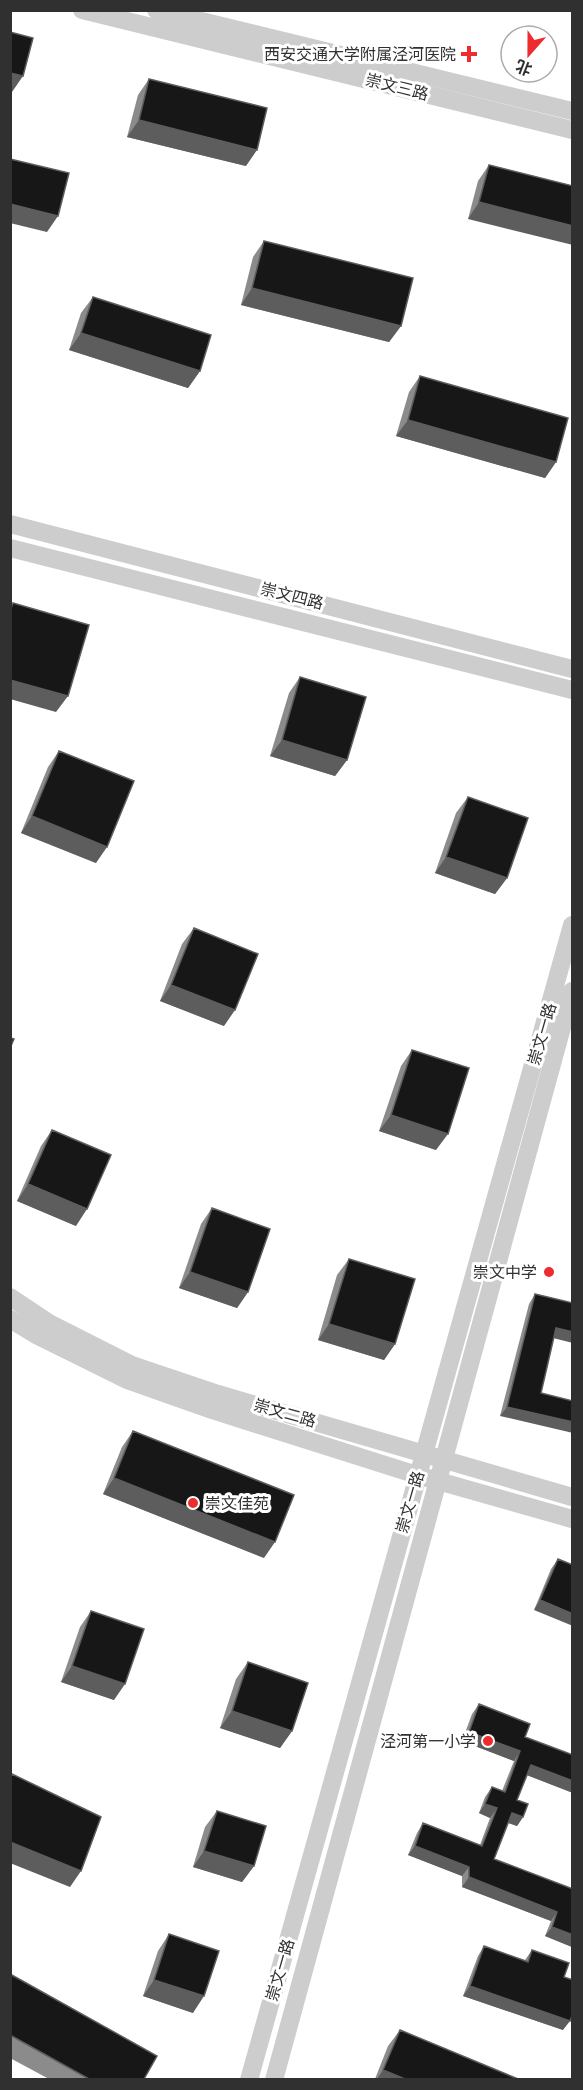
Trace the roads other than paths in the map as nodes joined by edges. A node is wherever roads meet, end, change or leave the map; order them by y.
1 (82, 10) edge
2 (156, 10) edge
3 (573, 111) edge
4 (573, 130) edge
5 (10, 524) edge
6 (10, 548) edge
7 (573, 669) edge
8 (573, 690) edge
9 (573, 925) edge
10 (573, 991) edge
11 (10, 1297) edge
12 (10, 1318) edge
13 (423, 1454) junction
14 (444, 1460) junction
15 (417, 1475) junction
16 (438, 1481) junction
17 (573, 1497) edge
18 (573, 1519) edge
19 (249, 2079) edge
20 (274, 2079) edge

1 - 4 street, 崇文三路
2 - 3 street, 崇文三路
5 - 7 street, 崇文四路
6 - 8 street, 崇文四路
9 - 13 street, 崇文一路
10 - 14 street, 崇文一路
11 - 13 street, 崇文二路
12 - 15 street, 崇文二路
13 - 14 street, 崇文二路
13 - 15 street, 崇文一路
14 - 16 street, 崇文一路
14 - 17 street, 崇文二路
15 - 16 street, 崇文二路
15 - 19 street, 崇文一路
16 - 18 street, 崇文二路
16 - 20 street, 崇文一路

